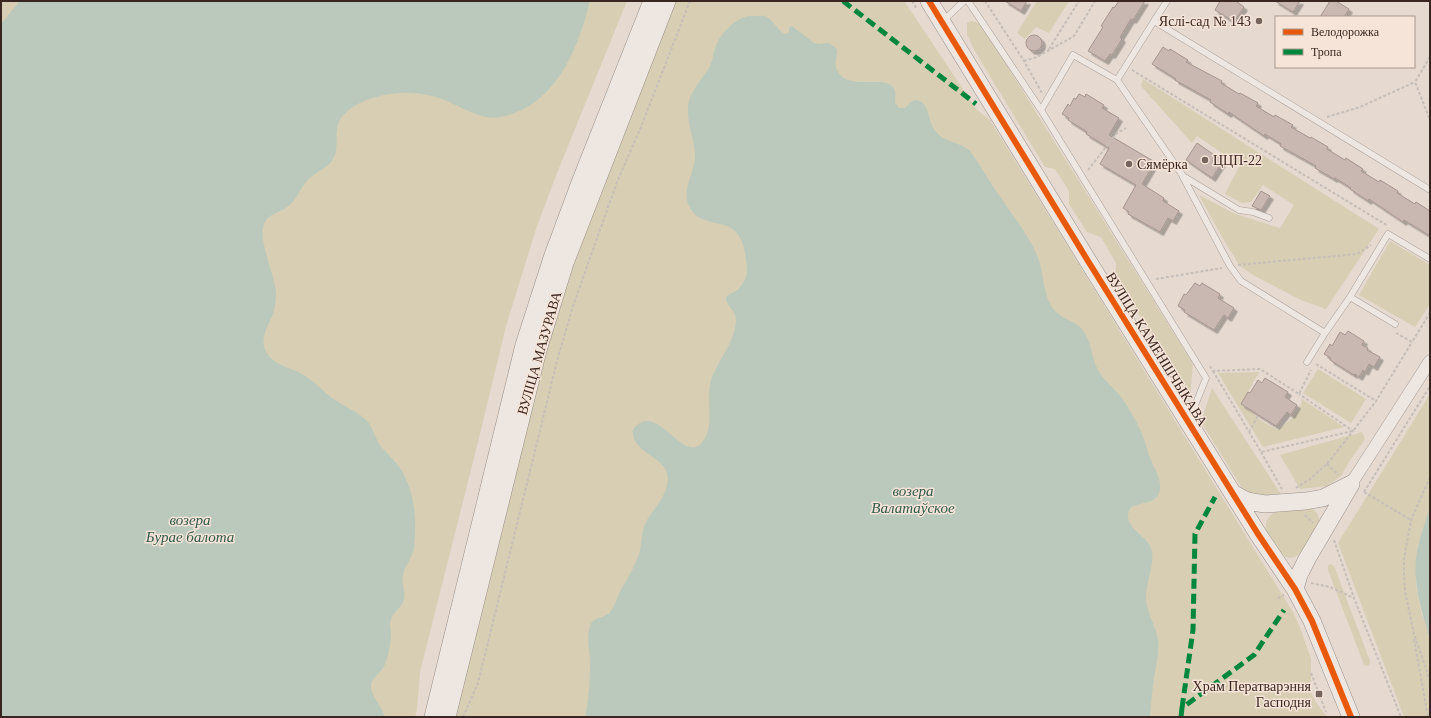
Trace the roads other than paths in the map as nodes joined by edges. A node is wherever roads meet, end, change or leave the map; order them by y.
1 (652, 1) edge
2 (667, 1) edge
3 (928, 1) edge
4 (964, 1) edge
5 (968, 1) edge
6 (1167, 1) edge
7 (1154, 21) junction
8 (941, 22) junction
9 (1117, 80) junction
10 (1041, 110) junction
11 (1182, 176) junction
12 (1430, 190) edge
13 (1270, 218) dead end
14 (1430, 259) edge
15 (1350, 297) junction
16 (1395, 324) dead end
17 (1325, 332) junction
18 (1430, 361) edge
19 (1307, 362) dead end
20 (1186, 417) junction
21 (1348, 482) junction
22 (1234, 494) junction
23 (1283, 498) junction
24 (1303, 506) junction
25 (1327, 530) junction
26 (1258, 534) junction
27 (1307, 559) junction
28 (1276, 561) junction
29 (1302, 586) junction
30 (438, 716) edge
31 (1351, 717) edge

1 - 30 main road, ВУЛІЦА МАЗУРАВА
2 - 30 main road, ВУЛІЦА МАЗУРАВА
3 - 8 main road, ВУЛІЦА КАМЕНШЧЫКАВА
4 - 8 lane
5 - 10 lane
6 - 7 lane
7 - 9 lane
7 - 12 lane
8 - 20 main road, ВУЛІЦА КАМЕНШЧЫКАВА
9 - 10 lane
9 - 11 lane
10 - 20 lane
11 - 13 lane
11 - 17 lane
14 - 15 lane
15 - 16 lane
15 - 17 lane
17 - 19 lane
18 - 21 street
20 - 22 main road, ВУЛІЦА КАМЕНШЧЫКАВА
21 - 24 main road
21 - 25 main road
22 - 23 main road
22 - 26 main road, ВУЛІЦА КАМЕНШЧЫКАВА
23 - 24 main road
23 - 26 main road
24 - 25 main road
25 - 27 main road
26 - 28 main road, ВУЛІЦА КАМЕНШЧЫКАВА
27 - 28 main road
27 - 29 main road
28 - 29 main road, ВУЛІЦА КАМЕНШЧЫКАВА
29 - 31 main road, ВУЛІЦА КАМЕНШЧЫКАВА

